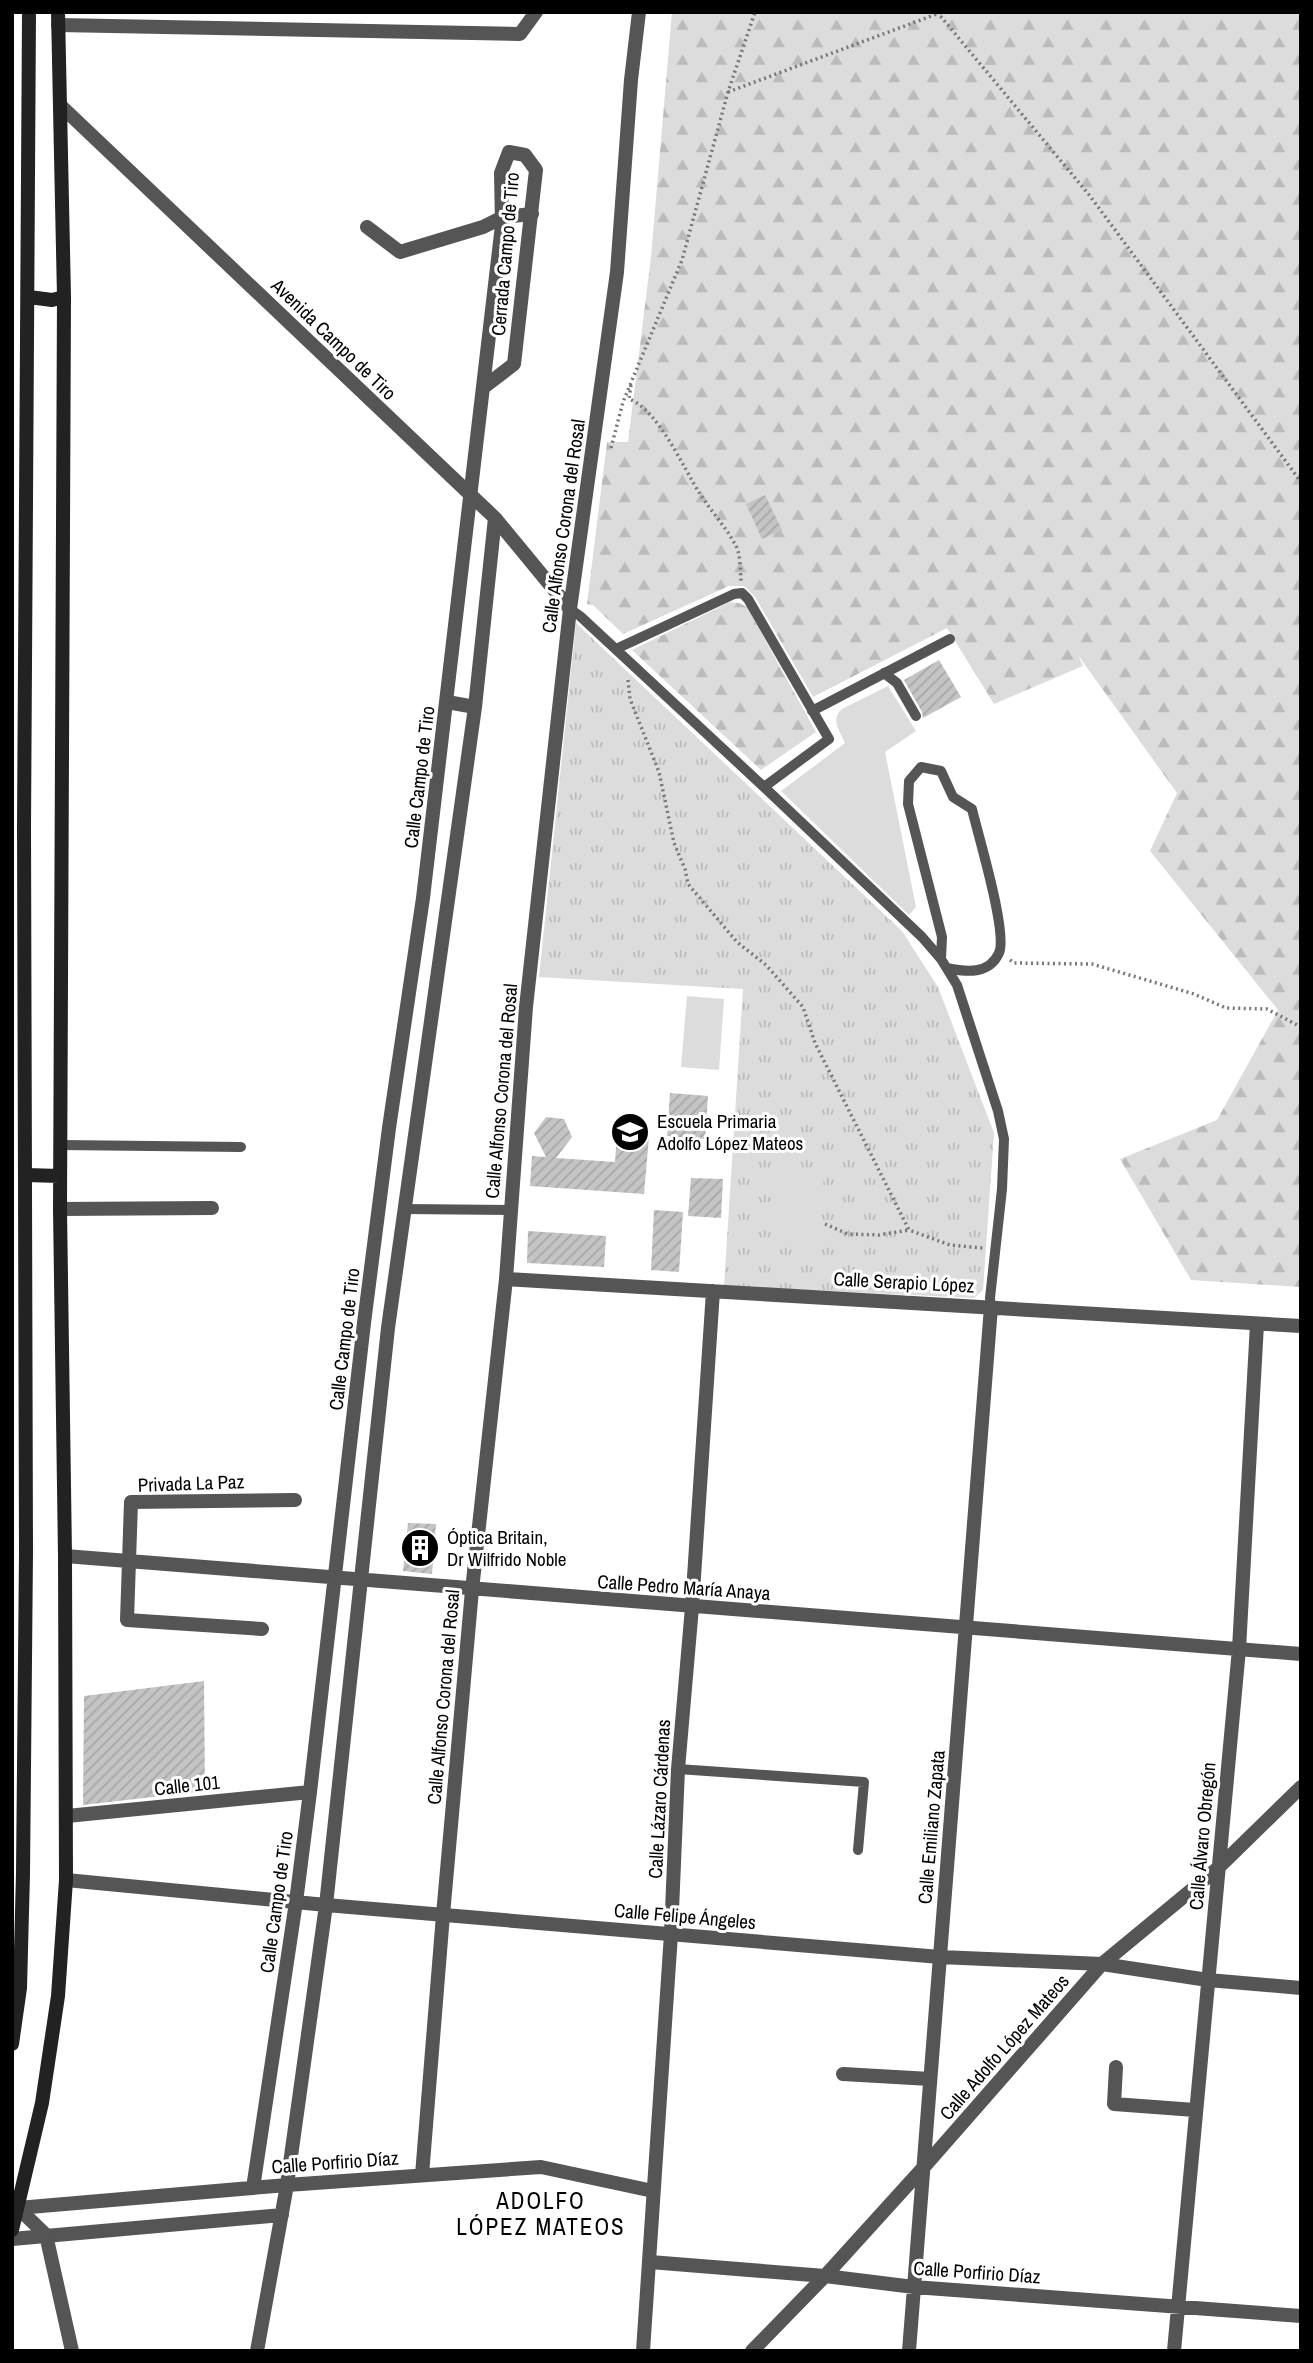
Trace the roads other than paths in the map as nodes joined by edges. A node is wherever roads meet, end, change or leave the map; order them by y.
1 (29, 12) edge
2 (536, 12) edge
3 (639, 12) edge
4 (58, 19) edge
5 (61, 106) junction
6 (532, 214) junction
7 (503, 217) junction
8 (367, 227) dead end
9 (29, 297) junction
10 (64, 298) junction
11 (484, 387) junction
12 (471, 495) junction
13 (495, 518) junction
14 (570, 609) junction
15 (950, 639) dead end
16 (616, 649) junction
17 (884, 673) junction
18 (447, 702) junction
19 (475, 706) junction
20 (813, 711) junction
21 (916, 716) dead end
22 (764, 787) junction
23 (424, 898) junction
24 (449, 900) junction
25 (944, 963) junction
26 (389, 1128) junction
27 (414, 1131) junction
28 (61, 1145) junction
29 (241, 1147) dead end
30 (26, 1175) junction
31 (60, 1176) junction
32 (212, 1208) dead end
33 (60, 1209) junction
34 (403, 1209) junction
35 (511, 1210) junction
36 (506, 1279) junction
37 (713, 1291) junction
38 (991, 1307) junction
39 (1257, 1324) junction
40 (1301, 1326) edge
41 (295, 1500) dead end
42 (65, 1556) junction
43 (129, 1561) junction
44 (336, 1577) junction
45 (361, 1579) junction
46 (472, 1590) junction
47 (692, 1607) junction
48 (966, 1627) junction
49 (262, 1629) dead end
50 (1239, 1649) junction
51 (1301, 1654) edge
52 (678, 1769) junction
53 (1301, 1787) edge
54 (310, 1793) junction
55 (67, 1816) junction
56 (858, 1850) dead end
57 (1217, 1869) junction
58 (66, 1880) junction
59 (296, 1902) junction
60 (326, 1905) junction
61 (443, 1915) junction
62 (671, 1934) junction
63 (940, 1957) junction
64 (1102, 1964) junction
65 (1208, 1980) junction
66 (1301, 1988) edge
67 (12, 2044) edge
68 (1116, 2067) dead end
69 (843, 2074) dead end
70 (930, 2079) junction
71 (1195, 2110) junction
72 (923, 2168) junction
73 (422, 2175) junction
74 (287, 2185) junction
75 (253, 2188) junction
76 (653, 2191) junction
77 (18, 2208) junction
78 (282, 2215) junction
79 (12, 2230) edge
80 (46, 2235) junction
81 (12, 2239) edge
82 (650, 2262) junction
83 (825, 2276) junction
84 (914, 2287) junction
85 (1178, 2306) junction
86 (1301, 2316) edge
87 (72, 2351) edge
88 (257, 2351) edge
89 (643, 2351) edge
90 (752, 2351) edge
91 (909, 2351) edge
92 (1174, 2351) edge

1 - 9 main road
2 - 4 street
3 - 14 street, Calle Alfonso Corona del Rosal
4 - 5 main road
5 - 10 main road
5 - 12 street, Avenida Campo de Tiro
6 - 7 street
6 - 7 street, Cerrada Campo de Tiro
6 - 11 street, Cerrada Campo de Tiro
7 - 8 street
7 - 11 street, Cerrada Campo de Tiro
9 - 10 main road
9 - 30 main road
10 - 28 main road
11 - 12 street, Cerrada Campo de Tiro
12 - 13 street, Avenida Campo de Tiro
12 - 18 street, Calle Campo de Tiro
13 - 14 street, Avenida Campo de Tiro
13 - 19 street
14 - 16 lane
14 - 35 street, Calle Alfonso Corona del Rosal
15 - 17 lane
16 - 20 lane
16 - 22 lane
17 - 20 lane
17 - 21 lane
18 - 19 street
18 - 23 street, Calle Campo de Tiro
19 - 24 street
20 - 22 lane
22 - 25 lane
23 - 24 street
23 - 26 street, Calle Campo de Tiro
24 - 27 street
25 - 25 lane
25 - 38 lane
26 - 27 street
26 - 44 street, Calle Campo de Tiro
27 - 34 street
28 - 29 lane
28 - 31 main road
30 - 31 main road
30 - 67 main road
31 - 33 main road
32 - 33 street
33 - 42 main road
34 - 35 lane
34 - 45 street
35 - 36 street, Calle Alfonso Corona del Rosal
36 - 37 street, Calle Serapio López
36 - 46 street, Calle Alfonso Corona del Rosal
37 - 38 street, Calle Serapio López
37 - 47 street, Calle Lázaro Cárdenas
38 - 39 street, Calle Serapio López
38 - 48 street, Calle Emiliano Zapata
39 - 40 street, Calle Serapio López
39 - 50 street, Calle Álvaro Obregón
41 - 43 street, Privada La Paz
42 - 43 street, Calle Pedro María Anaya
42 - 55 main road
43 - 44 street, Calle Pedro María Anaya
43 - 49 street, Privada La Paz
44 - 45 street, Calle Pedro María Anaya
44 - 54 street, Calle Campo de Tiro
45 - 46 street, Calle Pedro María Anaya
45 - 60 street
46 - 47 street, Calle Pedro María Anaya
46 - 61 street, Calle Alfonso Corona del Rosal
47 - 48 street, Calle Pedro María Anaya
47 - 52 street, Calle Lázaro Cárdenas
48 - 50 street, Calle Pedro María Anaya
48 - 63 street, Calle Emiliano Zapata
50 - 51 street, Calle Pedro María Anaya
50 - 57 street, Calle Álvaro Obregón
52 - 56 lane
52 - 62 street, Calle Lázaro Cárdenas
53 - 57 street, Calle Adolfo López Mateos
54 - 55 street, Calle 101
54 - 59 street, Calle Campo de Tiro
55 - 58 main road
57 - 64 street, Calle Adolfo López Mateos
57 - 65 street, Calle Álvaro Obregón
58 - 59 street, Calle Felipe Ángeles
58 - 77 main road
59 - 60 street, Calle Felipe Ángeles
59 - 75 street, Calle Campo de Tiro
60 - 61 street, Calle Felipe Ángeles
60 - 74 street
61 - 62 street, Calle Felipe Ángeles
61 - 73 street, Calle Alfonso Corona del Rosal
62 - 63 street, Calle Felipe Ángeles
62 - 76 street, Calle Lázaro Cárdenas
63 - 64 street, Calle Felipe Ángeles
63 - 70 street, Calle Emiliano Zapata
64 - 65 street, Calle Felipe Ángeles
64 - 72 street, Calle Adolfo López Mateos
65 - 66 street, Calle Felipe Ángeles
65 - 71 street, Calle Álvaro Obregón
68 - 71 street
69 - 70 street
70 - 72 street, Calle Emiliano Zapata
71 - 85 street, Calle Álvaro Obregón
72 - 83 street, Calle Adolfo López Mateos
72 - 84 street, Calle Emiliano Zapata
73 - 74 street, Calle Porfirio Díaz
73 - 76 street, Calle Porfirio Díaz
74 - 75 street, Calle Porfirio Díaz
74 - 78 street
75 - 77 street, Calle Porfirio Díaz
76 - 82 street, Calle Lázaro Cárdenas
77 - 79 main road
77 - 80 street
78 - 80 street
78 - 88 street
80 - 81 street
80 - 87 street
82 - 83 street, Calle Porfirio Díaz
82 - 89 street, Calle Lázaro Cárdenas
83 - 84 street, Calle Porfirio Díaz
83 - 90 street, Calle Adolfo López Mateos
84 - 85 street, Calle Porfirio Díaz
84 - 91 street, Calle Emiliano Zapata
85 - 86 street, Calle Porfirio Díaz
85 - 92 street, Calle Álvaro Obregón

